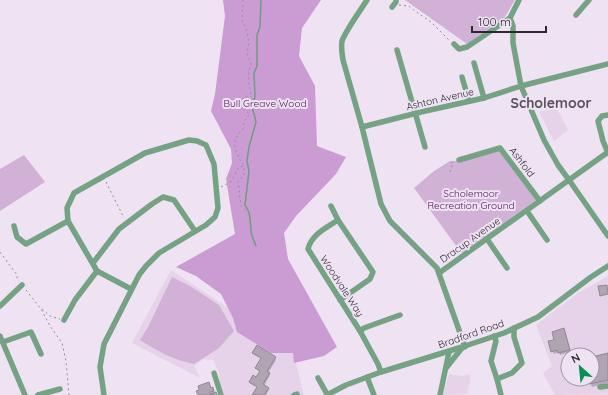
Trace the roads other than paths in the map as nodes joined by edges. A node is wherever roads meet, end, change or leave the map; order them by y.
1 (367, 0) edge
2 (589, 0) edge
3 (396, 1) edge
4 (516, 2) edge
5 (392, 7) dead end
6 (576, 15) dead end
7 (510, 18) junction
8 (454, 44) road end
9 (397, 50) dead end
10 (474, 62) dead end
11 (608, 64) edge
12 (462, 77) dead end
13 (521, 86) junction
14 (484, 98) junction
15 (469, 101) junction
16 (414, 113) junction
17 (608, 115) edge
18 (362, 127) junction
19 (425, 147) dead end
20 (608, 153) edge
21 (459, 160) road end
22 (569, 180) junction
23 (540, 201) junction
24 (331, 206) dead end
25 (527, 211) junction
26 (338, 220) junction
27 (68, 221) junction
28 (14, 226) dead end
29 (195, 231) junction
30 (608, 236) edge
31 (487, 239) junction
32 (546, 240) dead end
33 (93, 263) junction
34 (608, 266) edge
35 (507, 268) dead end
36 (97, 271) junction
37 (439, 273) junction
38 (22, 285) road end
39 (132, 289) junction
40 (340, 300) junction
41 (0, 306) edge
42 (400, 315) dead end
43 (64, 320) road end
44 (514, 328) junction
45 (360, 331) junction
46 (0, 336) edge
47 (494, 336) junction
48 (3, 342) junction
49 (464, 347) junction
50 (449, 352) junction
51 (41, 354) dead end
52 (445, 369) junction
53 (381, 372) junction
54 (214, 373) dead end
55 (367, 377) junction
56 (318, 378) dead end
57 (497, 378) junction
58 (608, 386) edge
59 (600, 387) dead end
60 (60, 389) dead end
61 (25, 395) edge
62 (38, 395) edge
63 (104, 395) edge
64 (221, 395) edge
65 (327, 395) edge
66 (374, 395) edge
67 (440, 395) edge
68 (501, 395) edge

1 - 18 street
2 - 6 street
3 - 5 street
4 - 7 street
7 - 8 street
7 - 13 street
9 - 16 street
10 - 14 street
11 - 13 street, Ashton Avenue
12 - 15 street
13 - 14 street, Ashton Avenue
13 - 22 street
14 - 15 street, Ashton Avenue
15 - 16 street, Ashton Avenue
16 - 18 street, Ashton Avenue
16 - 19 street
17 - 20 street
18 - 37 street
20 - 22 street, Dracup Avenue
21 - 23 street, Ashfold
22 - 23 street, Dracup Avenue
22 - 30 street
23 - 25 street, Dracup Avenue
24 - 26 street
25 - 31 street, Dracup Avenue
25 - 32 street
26 - 40 street, Woodvale Way
26 - 40 street
27 - 28 street
27 - 29 street
27 - 33 street
29 - 33 street
29 - 39 street
31 - 35 street
31 - 37 street, Dracup Avenue
33 - 36 street
34 - 44 street, Bradford Road
36 - 39 street
36 - 43 street
37 - 49 street
38 - 41 street
39 - 63 street
40 - 45 street, Woodvale Way
42 - 45 street
44 - 47 street, Bradford Road
44 - 57 street
45 - 53 street, Woodvale Way
46 - 48 street
47 - 49 street, Bradford Road
47 - 57 street
48 - 51 street
48 - 61 street
49 - 50 street, Bradford Road
49 - 52 street
50 - 52 street
50 - 53 street, Bradford Road
52 - 67 street
53 - 55 street, Bradford Road
54 - 64 street
55 - 65 street, Bradford Road
55 - 66 street
56 - 65 street
57 - 68 street
58 - 59 street
60 - 62 street

